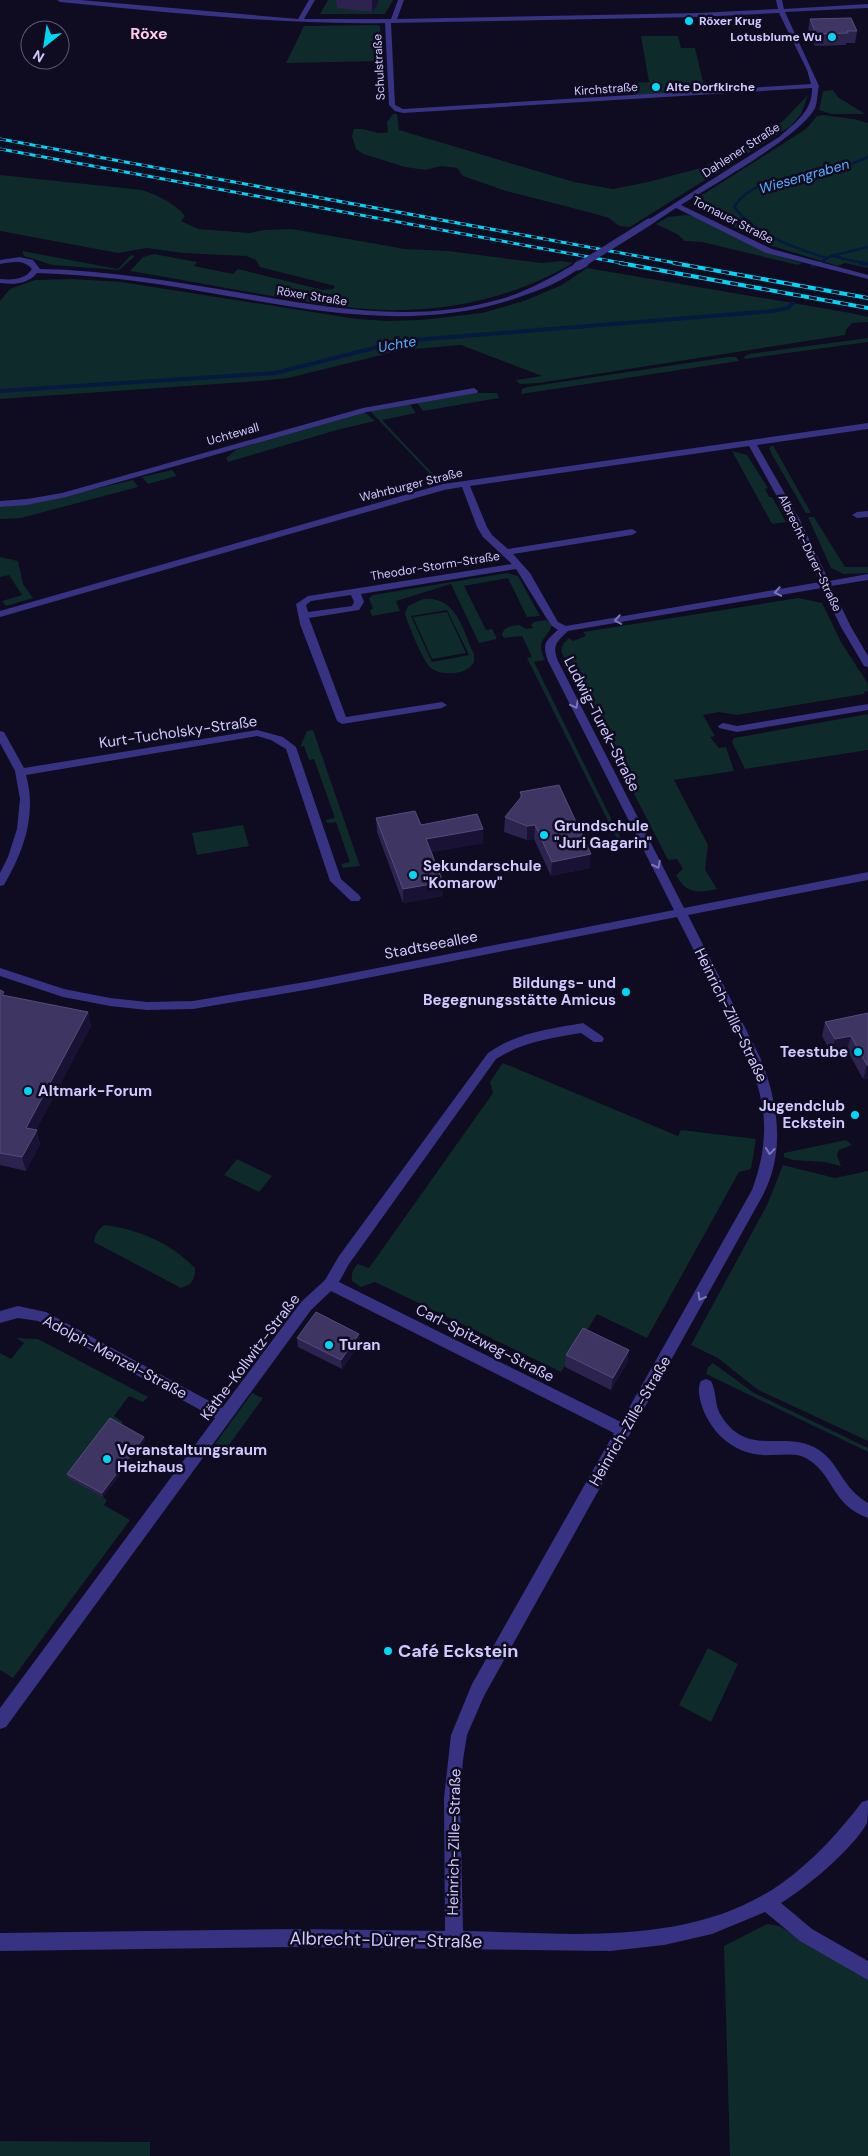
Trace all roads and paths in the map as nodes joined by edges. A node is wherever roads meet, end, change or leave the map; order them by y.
1 (60, 0) edge
2 (312, 0) edge
3 (401, 0) edge
4 (779, 0) edge
5 (868, 6) edge
6 (782, 12) junction
7 (300, 21) junction
8 (390, 21) junction
9 (816, 86) junction
10 (397, 110) joint
11 (676, 205) junction
12 (0, 262) edge
13 (578, 266) joint
14 (36, 271) junction
15 (868, 276) edge
16 (1, 282) edge
17 (474, 391) dead end
18 (868, 426) edge
19 (751, 442) junction
20 (465, 484) junction
21 (0, 504) edge
22 (868, 514) edge
23 (857, 515) dead end
24 (632, 532) dead end
25 (506, 552) junction
26 (519, 566) junction
27 (868, 578) edge
28 (826, 584) junction
29 (355, 592) junction
30 (0, 614) edge
31 (303, 616) junction
32 (565, 629) junction
33 (868, 664) edge
34 (442, 705) dead end
35 (868, 706) edge
36 (723, 726) dead end
37 (0, 734) edge
38 (21, 772) junction
39 (868, 876) edge
40 (0, 882) edge
41 (355, 898) dead end
42 (681, 912) junction
43 (0, 972) edge
44 (598, 1039) dead end
45 (330, 1284) junction
46 (0, 1317) edge
47 (706, 1385) dead end
48 (226, 1416) junction
49 (625, 1431) junction
50 (868, 1511) edge
51 (0, 1721) edge
52 (868, 1808) edge
53 (766, 1902) junction
54 (454, 1941) junction
55 (0, 1942) edge
56 (868, 1971) edge

1 - 7 street
2 - 7 street
3 - 8 street, Schulstraße
4 - 6 street
5 - 6 street
6 - 8 street
6 - 9 street
7 - 8 street
8 - 10 street, Schulstraße
9 - 10 street, Kirchstraße
9 - 11 street, Dahlener Straße
11 - 13 street, Dahlener Straße, bridge
11 - 15 street, Tornauer Straße
12 - 14 street
13 - 14 street, Röxer Straße
14 - 16 street
17 - 21 street, Uchtewall
18 - 19 street, Wahrburger Straße
19 - 20 street, Wahrburger Straße
19 - 28 street, Albrecht-Dürer-Straße
20 - 25 street
20 - 30 street, Wahrburger Straße
22 - 23 street
24 - 25 street
25 - 26 street
26 - 29 street, Theodor-Storm-Straße
26 - 32 street
27 - 28 street
28 -> 32 street
28 - 33 street, Albrecht-Dürer-Straße
29 - 31 street, Theodor-Storm-Straße
29 - 31 street, Theodor-Storm-Straße
31 - 34 street
32 -> 42 street, Ludwig-Turek-Straße
35 - 36 street
37 - 38 street
38 - 40 street
38 - 41 street, Kurt-Tucholsky-Straße
39 - 42 street, Stadtseeallee
42 - 43 street, Stadtseeallee
42 -> 49 street, Heinrich-Zille-Straße
44 - 45 street, Käthe-Kollwitz-Straße
45 - 48 street, Käthe-Kollwitz-Straße
45 - 49 street, Carl-Spitzweg-Straße
46 - 48 street, Adolph-Menzel-Straße
47 - 50 street
48 - 51 street, Käthe-Kollwitz-Straße
49 - 54 street, Heinrich-Zille-Straße
52 - 53 street, Albrecht-Dürer-Straße
53 - 54 street, Albrecht-Dürer-Straße
53 - 56 street
54 - 55 street, Albrecht-Dürer-Straße

